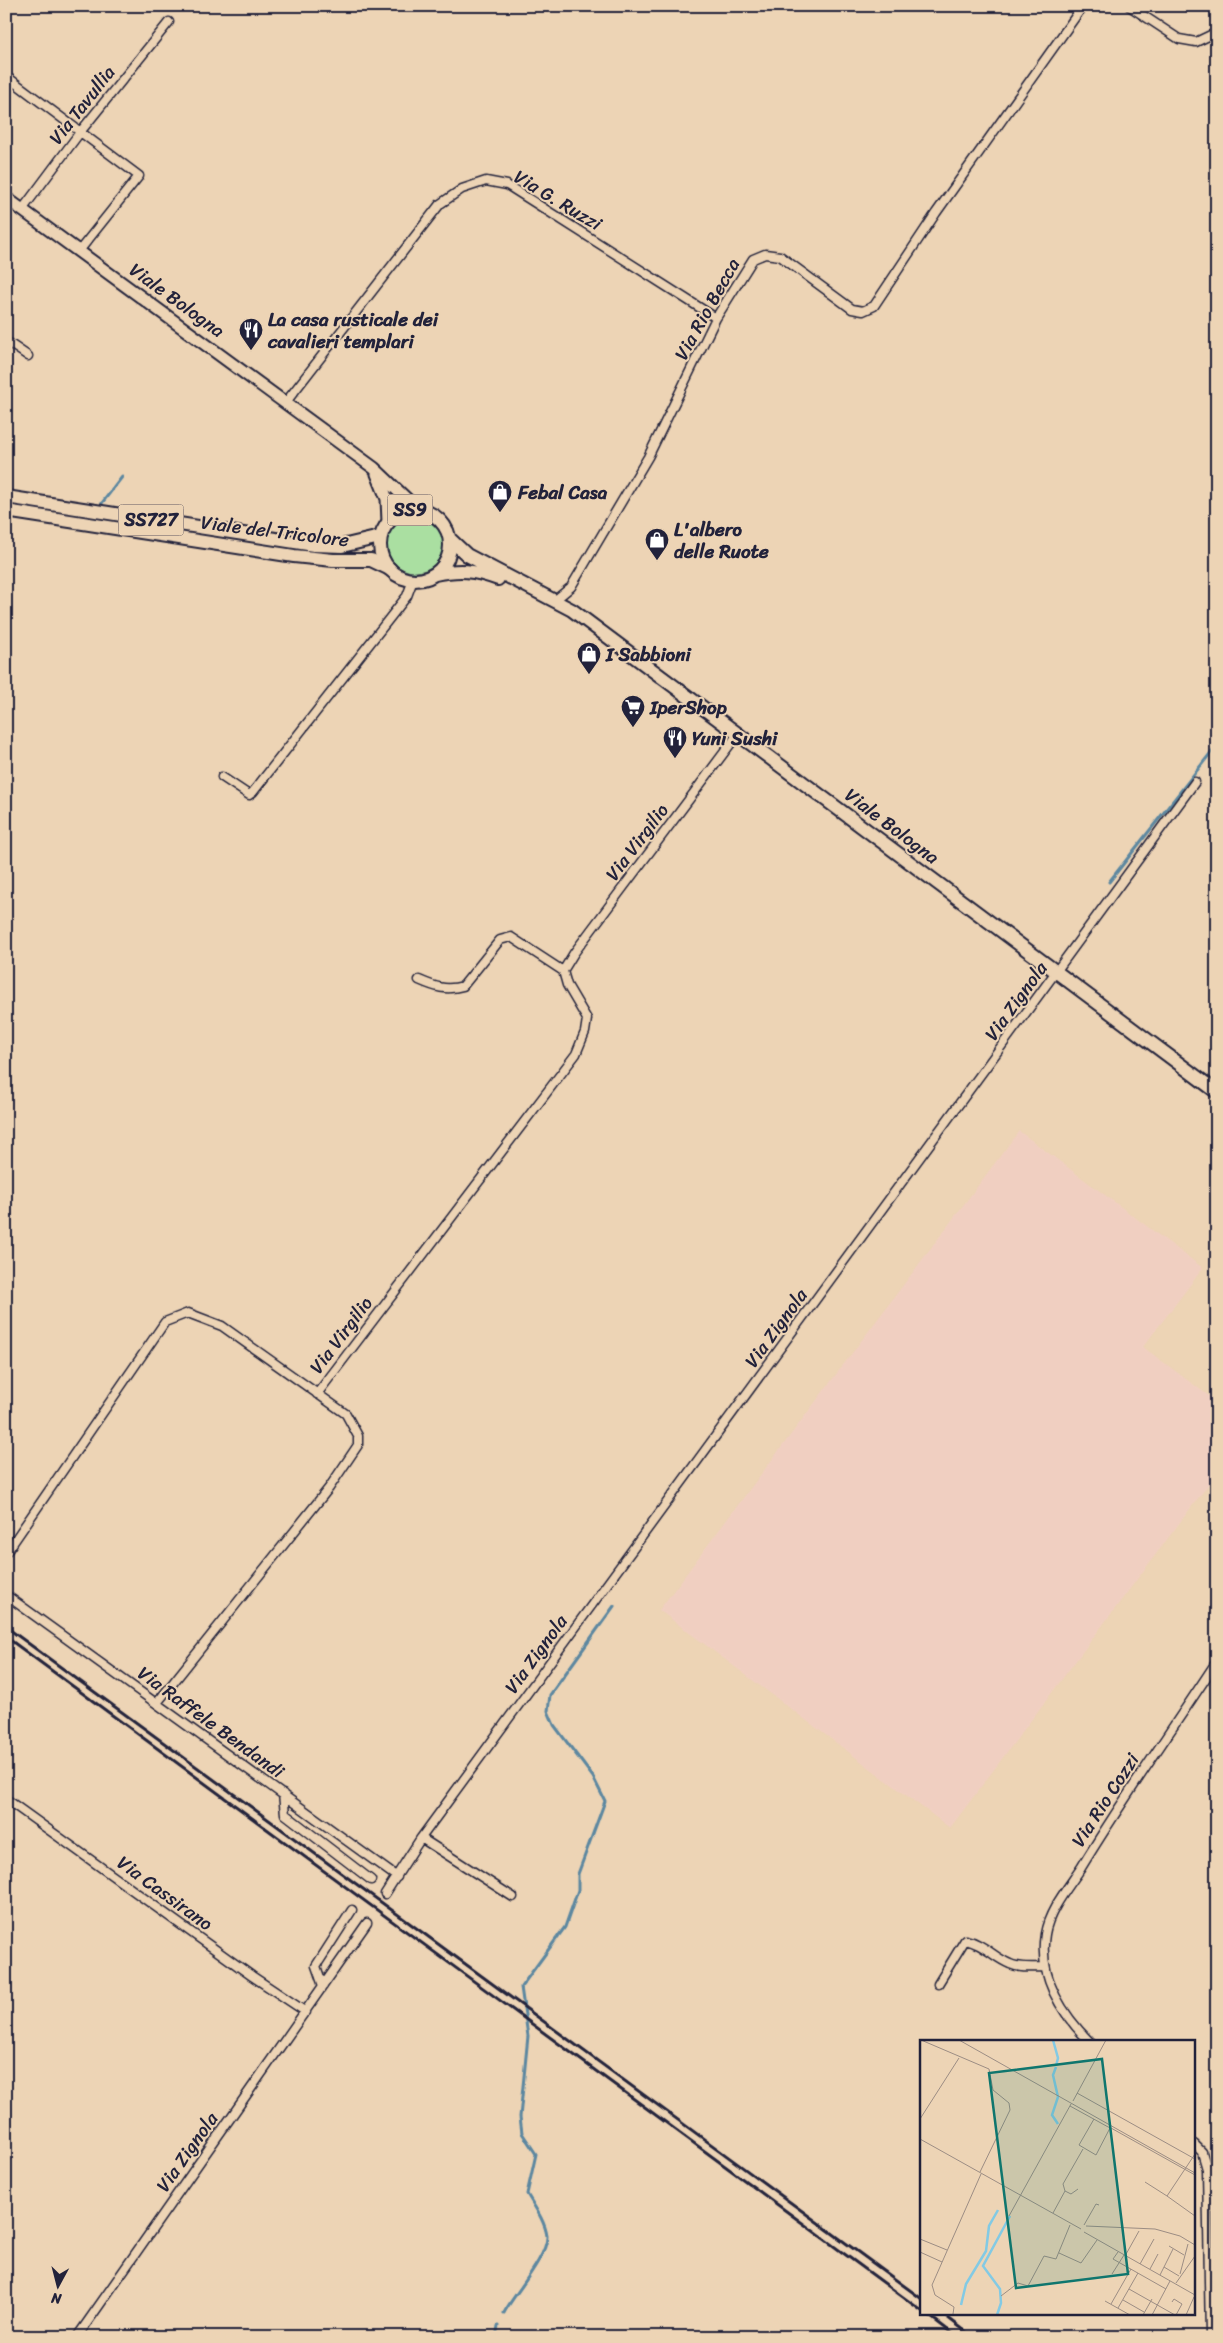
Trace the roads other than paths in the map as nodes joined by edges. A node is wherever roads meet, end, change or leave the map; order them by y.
1 (1083, 6) edge
2 (1129, 6) edge
3 (169, 22) dead end
4 (1217, 32) edge
5 (6, 76) edge
6 (81, 131) junction
7 (6, 198) edge
8 (22, 210) junction
9 (79, 251) junction
10 (716, 318) junction
11 (6, 341) edge
12 (28, 356) dead end
13 (286, 402) junction
14 (374, 468) junction
15 (6, 497) edge
16 (417, 509) junction
17 (6, 511) edge
18 (388, 522) junction
19 (380, 537) junction
20 (450, 539) junction
21 (390, 569) junction
22 (435, 574) junction
23 (413, 580) junction
24 (548, 598) junction
25 (738, 734) junction
26 (222, 777) dead end
27 (1195, 782) dead end
28 (563, 971) junction
29 (1057, 972) junction
30 (419, 980) dead end
31 (1217, 1092) edge
32 (317, 1394) junction
33 (6, 1553) edge
34 (6, 1595) edge
35 (1217, 1660) edge
36 (157, 1703) junction
37 (283, 1794) junction
38 (6, 1799) edge
39 (421, 1838) junction
40 (397, 1877) junction
41 (371, 1880) dead end
42 (385, 1894) dead end
43 (513, 1897) dead end
44 (352, 1910) dead end
45 (367, 1923) dead end
46 (1045, 1967) junction
47 (938, 1984) dead end
48 (323, 1986) junction
49 (306, 2012) junction
50 (1088, 2040) edge
51 (1196, 2146) edge
52 (77, 2337) edge
53 (1210, 2337) edge

1 - 10 street, Via Rio Becca
2 - 4 street
3 - 6 street, Via Tavullia
5 - 6 street
6 - 8 street, Via Tavullia
6 - 9 street
7 - 8 main road, Viale Bologna
8 - 9 main road, Viale Bologna
9 - 13 main road, Viale Bologna
10 - 13 street, Via G. Ruzzi
10 - 24 street, Via Rio Becca
11 - 12 street
13 - 14 main road, Viale Bologna
14 - 16 main road, Viale Bologna
14 - 18 main road, Viale Bologna
15 - 19 main road, Viale del Tricolore / SS727
16 - 18 main road, SS9
16 - 20 main road, SS9
17 - 21 main road, Viale del Tricolore / SS727
18 - 19 main road, SS9
19 - 21 main road, SS9
20 - 22 main road, SS9
20 - 24 main road
21 - 23 main road
22 - 23 main road
22 - 24 main road
23 - 26 street
24 - 25 main road, Viale Bologna
25 - 28 street, Via Virgilio
25 - 29 main road, Viale Bologna
27 - 29 street, Via Zignola
28 - 30 street
28 - 32 street, Via Virgilio
29 - 31 main road, Viale Bologna
29 - 39 street, Via Zignola
32 - 33 street
32 - 36 street, Via Virgilio
34 - 36 street, Via Raffele Bendandi
35 - 46 street, Via Rio Cozzi
36 - 37 street, Via Raffele Bendandi
37 - 40 street, Via Raffele Bendandi
37 - 41 street
38 - 49 street, Via Cassirano
39 - 40 street, Via Zignola
39 - 43 street
40 - 42 street, Via Zignola
44 - 48 street
45 - 48 street, Via Zignola
46 - 47 street
46 - 50 street, Via Rio Cozzi
48 - 49 street, Via Zignola
49 - 52 street, Via Zignola
51 - 53 street

